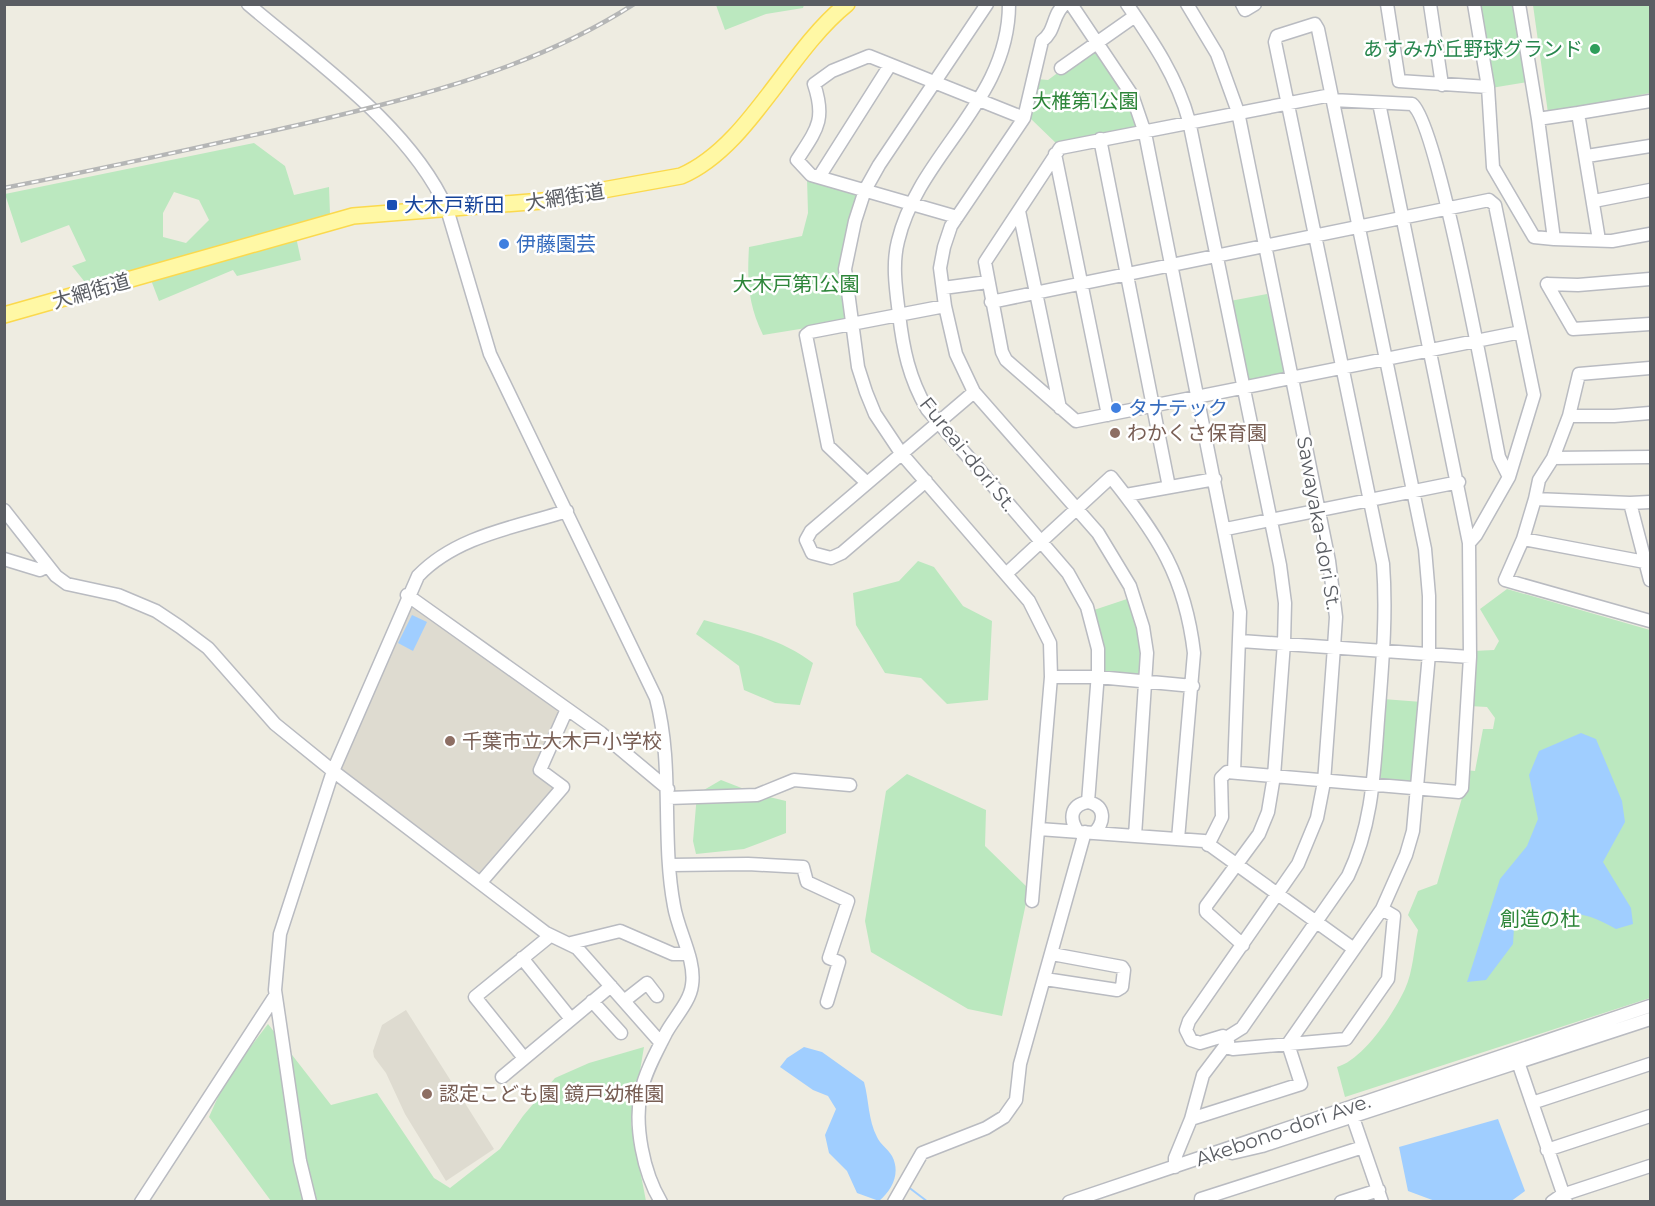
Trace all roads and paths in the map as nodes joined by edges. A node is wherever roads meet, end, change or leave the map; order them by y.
1 (248, 4) edge
2 (847, 4) edge
3 (987, 4) edge
4 (1009, 4) edge
5 (1065, 4) edge
6 (1071, 4) edge
7 (1127, 4) edge
8 (1187, 4) edge
9 (1242, 4) edge
10 (1255, 4) edge
11 (1387, 4) edge
12 (1430, 4) edge
13 (1474, 4) edge
14 (1519, 4) edge
15 (1135, 16) junction
16 (1098, 42) junction
17 (890, 65) junction
18 (1061, 68) dead end
19 (934, 83) junction
20 (1442, 84) junction
21 (1488, 87) junction
22 (1331, 97) junction
23 (980, 100) junction
24 (1650, 101) edge
25 (1285, 103) junction
26 (1379, 103) junction
27 (1238, 112) junction
28 (1578, 113) junction
29 (1024, 118) junction
30 (1538, 119) junction
31 (1189, 121) junction
32 (1144, 130) junction
33 (1100, 139) junction
34 (1650, 146) edge
35 (1055, 154) junction
36 (1587, 156) junction
37 (819, 177) junction
38 (865, 190) junction
39 (1650, 190) edge
40 (1594, 201) junction
41 (912, 204) junction
42 (1448, 208) junction
43 (447, 209) junction
44 (1018, 211) junction
45 (957, 217) junction
46 (1404, 217) junction
47 (1358, 226) junction
48 (1650, 234) edge
49 (1316, 235) junction
50 (1554, 239) junction
51 (1599, 240) junction
52 (1265, 246) junction
53 (1217, 256) junction
54 (1172, 265) junction
55 (1126, 274) junction
56 (1650, 279) edge
57 (988, 282) junction
58 (1081, 283) junction
59 (943, 288) junction
60 (1036, 293) junction
61 (992, 302) junction
62 (945, 306) junction
63 (4, 315) edge
64 (899, 315) junction
65 (851, 323) junction
66 (1650, 324) edge
67 (1521, 332) junction
68 (1475, 341) junction
69 (1431, 350) junction
70 (1386, 359) junction
71 (1341, 368) junction
72 (1650, 368) edge
73 (1292, 378) junction
74 (1243, 388) junction
75 (974, 392) junction
76 (1198, 397) junction
77 (1153, 406) junction
78 (1060, 408) junction
79 (1650, 412) edge
80 (1108, 415) junction
81 (1569, 416) junction
82 (937, 423) junction
83 (901, 453) junction
84 (1650, 457) edge
85 (1553, 458) junction
86 (1509, 477) junction
87 (1215, 479) junction
88 (926, 481) junction
89 (1459, 482) junction
90 (867, 483) junction
91 (1169, 487) junction
92 (1414, 491) junction
93 (1126, 495) junction
94 (1536, 499) junction
95 (1369, 500) junction
96 (1650, 502) edge
97 (1630, 503) junction
98 (4, 510) edge
99 (1077, 510) junction
100 (1319, 510) junction
101 (567, 512) junction
102 (1270, 520) junction
103 (1226, 529) junction
104 (1522, 539) junction
105 (1042, 542) junction
106 (1469, 543) junction
107 (4, 559) edge
108 (1645, 562) junction
109 (48, 566) junction
110 (1006, 574) junction
111 (1650, 580) edge
112 (407, 595) junction
113 (1650, 621) edge
114 (1241, 641) junction
115 (1284, 643) junction
116 (1334, 647) junction
117 (1384, 651) junction
118 (1429, 654) junction
119 (1470, 657) junction
120 (1051, 677) junction
121 (1098, 677) junction
122 (1146, 682) junction
123 (1193, 686) junction
124 (567, 709) junction
125 (333, 771) junction
126 (1234, 772) junction
127 (1274, 776) junction
128 (1324, 782) junction
129 (1373, 784) junction
130 (850, 785) dead end
131 (1418, 788) junction
132 (668, 793) junction
133 (1088, 802) junction
134 (1039, 829) junction
135 (1086, 832) junction
136 (1135, 836) junction
137 (1178, 839) junction
138 (1208, 844) junction
139 (671, 865) junction
140 (1237, 866) junction
141 (481, 882) junction
142 (1277, 895) junction
143 (1032, 901) dead end
144 (1382, 909) junction
145 (1317, 923) junction
146 (550, 936) junction
147 (571, 943) junction
148 (1243, 945) junction
149 (1354, 949) junction
150 (687, 954) junction
151 (1052, 954) junction
152 (522, 958) junction
153 (1045, 979) junction
154 (611, 986) junction
155 (275, 996) junction
156 (657, 996) dead end
157 (624, 1001) junction
158 (592, 1002) junction
159 (827, 1002) dead end
160 (1650, 1006) edge
161 (571, 1019) junction
162 (1650, 1019) edge
163 (621, 1033) dead end
164 (1226, 1042) junction
165 (662, 1043) junction
166 (1288, 1044) junction
167 (524, 1058) junction
168 (1518, 1062) junction
169 (1650, 1064) edge
170 (502, 1077) dead end
171 (1532, 1103) junction
172 (1351, 1111) junction
173 (1650, 1116) edge
174 (1191, 1119) junction
175 (1364, 1148) junction
176 (1547, 1150) junction
177 (1177, 1166) junction
178 (1650, 1166) edge
179 (1381, 1196) edge
180 (1560, 1199) edge
181 (141, 1202) edge
182 (310, 1202) edge
183 (661, 1202) edge
184 (894, 1202) edge
185 (1068, 1202) edge
186 (1201, 1202) edge
187 (1341, 1202) edge

1 - 43 street
2 - 43 main road, 大網街道
3 - 19 street
4 - 23 street, Fureai-dori St.
5 - 29 street
6 - 16 street
7 - 15 street
8 - 27 street, Sawayaka-dori St.
9 - 10 street
11 - 20 street
12 - 20 street
13 - 21 street
14 - 30 street
15 - 16 street
15 - 31 street
16 - 18 street
16 - 32 street
17 - 19 street
17 - 37 street
17 - 37 street
19 - 23 street
19 - 38 street
20 - 21 street
21 - 50 street
22 - 25 street
22 - 25 street
22 - 26 street
22 - 47 street
23 - 29 street
23 - 41 street, Fureai-dori St.
24 - 28 street
25 - 27 street
25 - 49 street
26 - 42 street
26 - 46 street
27 - 31 street
27 - 52 street, Sawayaka-dori St.
28 - 30 street
28 - 36 street
29 - 45 street
30 - 50 street
31 - 32 street
31 - 53 street
32 - 33 street
32 - 54 street
33 - 35 street
33 - 55 street
34 - 36 street
35 - 44 street
35 - 58 street
36 - 40 street
37 - 38 street
38 - 41 street
38 - 65 street
39 - 40 street
40 - 51 street
41 - 45 street
41 - 64 street, Fureai-dori St.
42 - 46 street
42 - 67 street
42 - 68 street
43 - 63 main road, 大網街道
43 - 101 street
44 - 57 street
44 - 60 street
45 - 59 street
46 - 47 street
46 - 69 street
47 - 49 street
47 - 70 street
48 - 51 street
49 - 52 street
49 - 71 street
50 - 51 street
52 - 53 street
52 - 73 street, Sawayaka-dori St.
53 - 54 street
53 - 74 street
54 - 55 street
54 - 76 street
55 - 58 street
55 - 77 street
56 - 66 street
57 - 59 street
57 - 61 street
58 - 60 street
58 - 80 street
59 - 62 street
60 - 61 street
60 - 78 street
61 - 78 street
62 - 64 street
62 - 75 street
64 - 65 street
64 - 82 street, Fureai-dori St.
65 - 83 street
65 - 90 street
67 - 68 street
67 - 86 street
68 - 69 street
68 - 86 street
69 - 70 street
69 - 89 street
70 - 71 street
70 - 92 street
71 - 73 street
71 - 95 street
72 - 81 street
73 - 74 street
73 - 100 street, Sawayaka-dori St.
74 - 76 street
74 - 102 street
75 - 82 street
75 - 99 street
76 - 77 street
76 - 87 street
77 - 80 street
77 - 91 street
78 - 80 street
79 - 81 street
81 - 85 street
82 - 83 street
82 - 105 street, Fureai-dori St.
83 - 88 street
83 - 90 street
84 - 85 street
85 - 94 street
86 - 106 street
87 - 91 street
87 - 103 street
88 - 90 street
88 - 110 street
89 - 92 street
89 - 106 street
91 - 93 street
92 - 95 street
92 - 118 street
93 - 99 street
93 - 123 street
94 - 97 street
94 - 104 street
95 - 100 street
95 - 117 street
96 - 97 street
97 - 108 street
98 - 109 street
99 - 105 street
99 - 122 street
100 - 102 street
100 - 116 street, Sawayaka-dori St.
101 - 112 street
101 - 132 street
102 - 103 street
102 - 115 street
103 - 114 street
104 - 108 street
104 - 113 street
105 - 110 street
105 - 121 street, Fureai-dori St.
106 - 119 street
107 - 109 street
108 - 111 street
109 - 125 street
110 - 120 street
112 - 124 street
112 - 125 street
114 - 115 street
114 - 126 street
115 - 116 street
115 - 127 street
116 - 117 street
116 - 128 street, Sawayaka-dori St.
117 - 118 street
117 - 129 street
118 - 119 street
118 - 131 street
119 - 131 street
120 - 121 street
120 - 134 street
121 - 122 street
121 - 133 street, Fureai-dori St.
122 - 123 street
122 - 136 street
123 - 137 street
124 - 132 street
124 - 141 street
125 - 141 street
125 - 155 street
126 - 127 street
126 - 138 street
127 - 128 street
127 - 140 street
128 - 129 street
128 - 142 street, Sawayaka-dori St.
129 - 131 street
129 - 145 street
130 - 132 street
131 - 144 street
132 - 139 street
133 - 135 street
133 - 135 street
134 - 135 street
134 - 143 street
135 - 136 street
135 - 151 street
136 - 137 street
137 - 138 street
138 - 140 street
139 - 150 street
139 - 159 street
140 - 142 street
140 - 148 street
141 - 146 street
142 - 145 street
142 - 148 street, Sawayaka-dori St.
144 - 149 street
144 - 166 street
145 - 149 street
145 - 164 street
146 - 147 street
146 - 152 street
147 - 150 street
147 - 154 street
148 - 164 street, Sawayaka-dori St.
149 - 166 street
150 - 165 street
151 - 153 street
151 - 153 street
152 - 161 street
152 - 167 street
153 - 184 street
154 - 157 street
154 - 158 street
155 - 181 street
155 - 182 street
156 - 157 street
157 - 165 street
158 - 161 street
158 - 163 street
160 - 172 street, Akebono-dori Ave.
161 - 167 street
162 - 168 street, Akebono-dori Ave.
164 - 166 street
164 - 174 street
165 - 183 street
166 - 174 street
167 - 170 street
168 - 171 street
168 - 172 street, Akebono-dori Ave.
169 - 171 street
171 - 176 street
172 - 175 street
172 - 177 street, Akebono-dori Ave.
173 - 176 street
174 - 177 street
175 - 179 street
175 - 186 street
176 - 180 street
177 - 185 street, Akebono-dori Ave.
178 - 180 street
179 - 187 street

